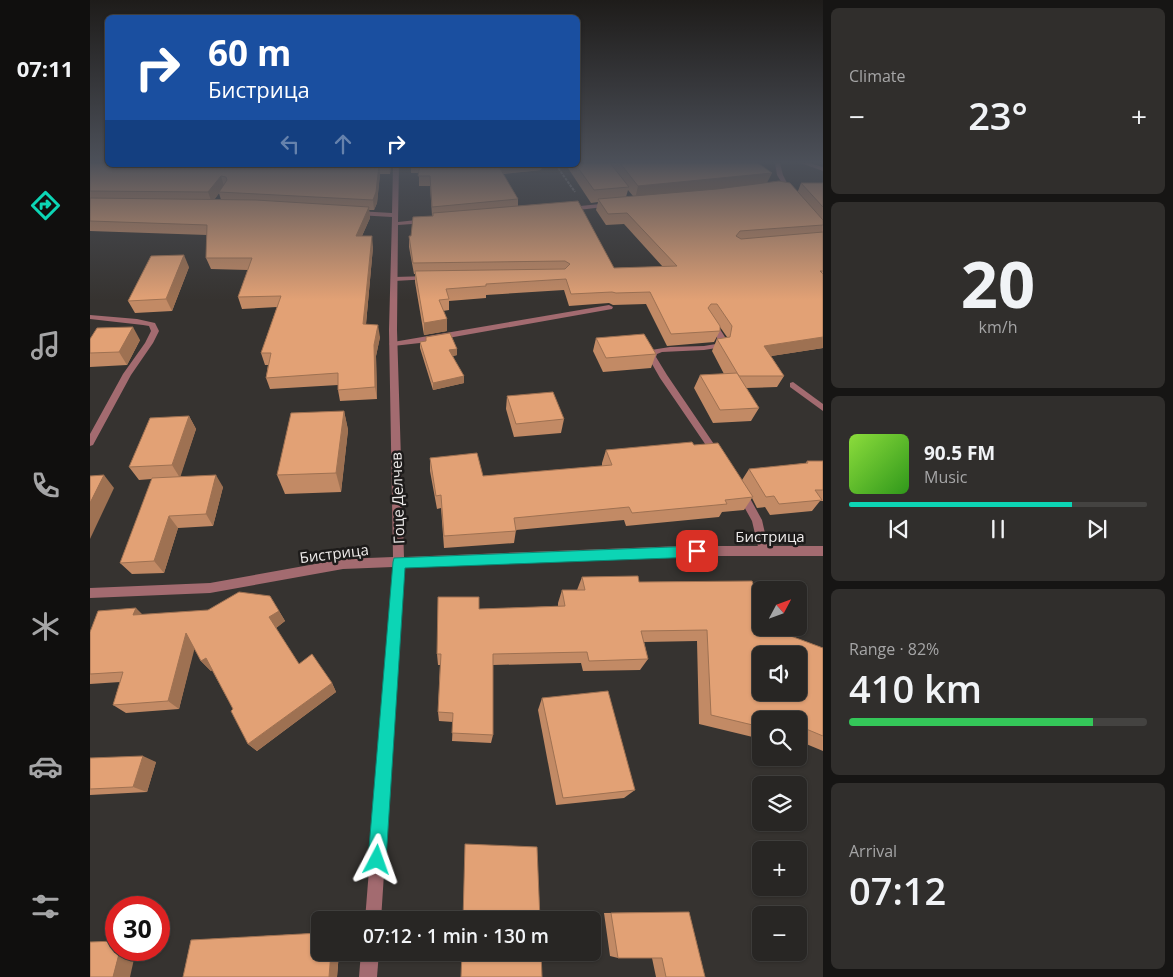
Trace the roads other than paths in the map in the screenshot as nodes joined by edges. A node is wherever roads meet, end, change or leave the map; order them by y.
1 (394, 209) edge
2 (566, 209) edge
3 (574, 209) edge
4 (354, 212) edge
5 (394, 219) junction
6 (432, 220) edge
7 (434, 277) edge
8 (394, 279) junction
9 (609, 308) dead end
10 (90, 317) edge
11 (709, 319) edge
12 (393, 344) junction
13 (793, 386) dead end
14 (823, 408) edge
15 (90, 443) edge
16 (723, 463) edge
17 (738, 487) edge
18 (764, 551) junction
19 (823, 551) edge
20 (399, 562) junction
21 (90, 592) edge
22 (373, 911) edge
23 (369, 961) edge
24 (368, 977) edge

1 - 5 street, Гоце Делчев
2 - 3 street
4 - 5 street
5 - 6 street
5 - 8 street, Гоце Делчев
7 - 8 street
8 - 12 street, Гоце Делчев
9 - 12 street
10 - 15 street
11 - 16 street
12 - 20 street, Гоце Делчев
13 - 14 street
17 - 18 street
18 - 19 street, Бистрица
18 - 20 street, Бистрица
20 - 21 street, Бистрица
20 - 22 street, Гоце Делчев
23 - 24 street

